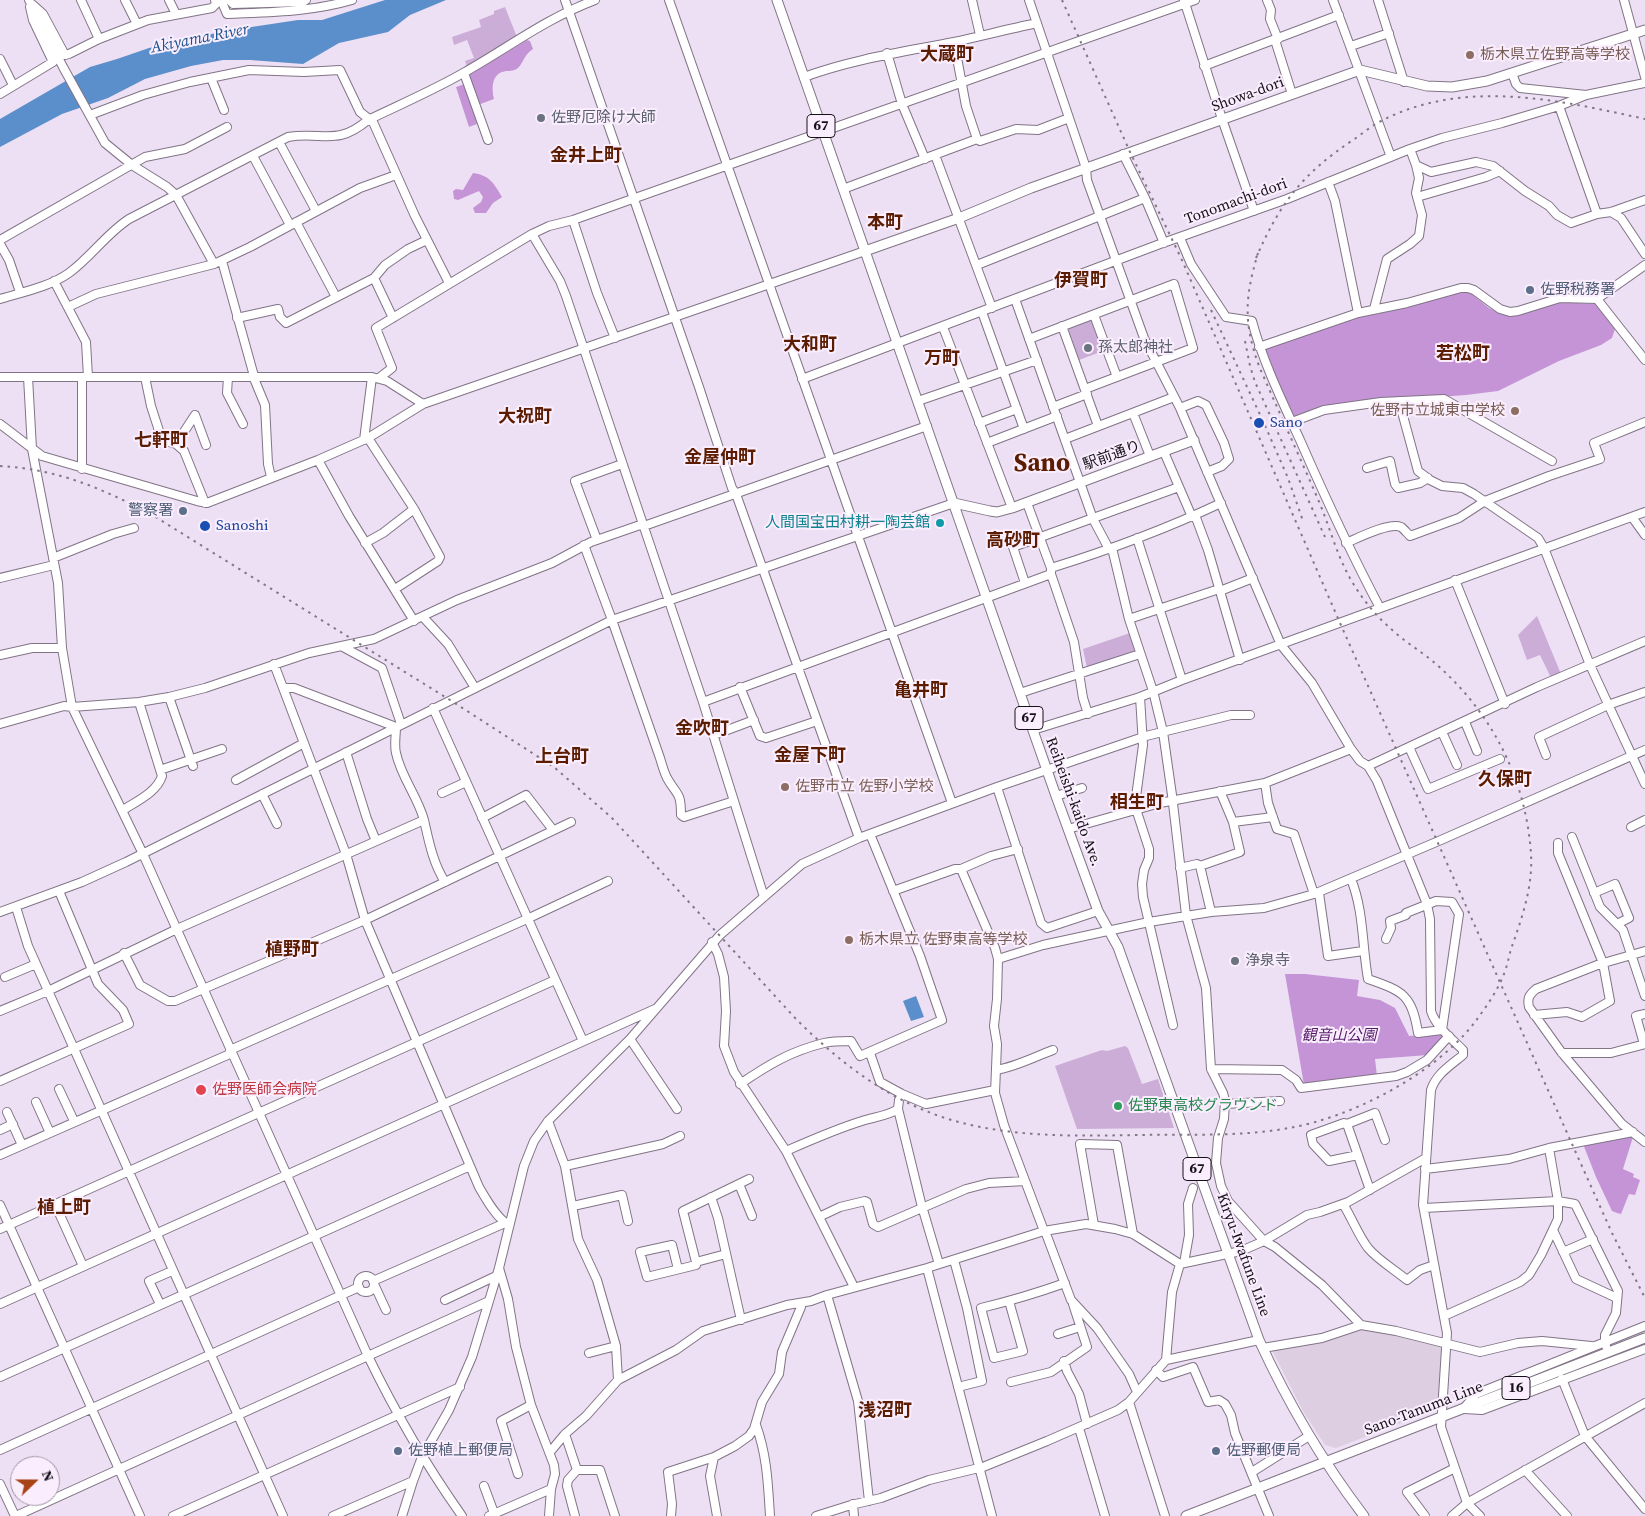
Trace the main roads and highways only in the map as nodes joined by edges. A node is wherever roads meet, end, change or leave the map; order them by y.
1 (777, 0) edge
2 (1645, 30) edge
3 (865, 251) junction
4 (1194, 440) road end
5 (954, 503) junction
6 (1108, 931) joint
7 (1645, 1338) edge
8 (1325, 1461) junction
9 (1186, 1516) edge
10 (1364, 1516) edge

1 - 3 main road, Reiheishi-kaido Ave. / 67
2 - 3 main road, Showa-dori
3 - 5 main road, Reiheishi-kaido Ave. / 67
4 - 5 main road, 駅前通り
5 - 6 main road, Reiheishi-kaido Ave. / 67
6 - 8 main road, Kiryu-Iwafune Line / 67
7 - 8 main road, Sano-Tanuma Line / 16
8 - 9 main road, Sano-Tanuma Line
8 - 10 main road, Kiryu-Iwafune Line / 67

